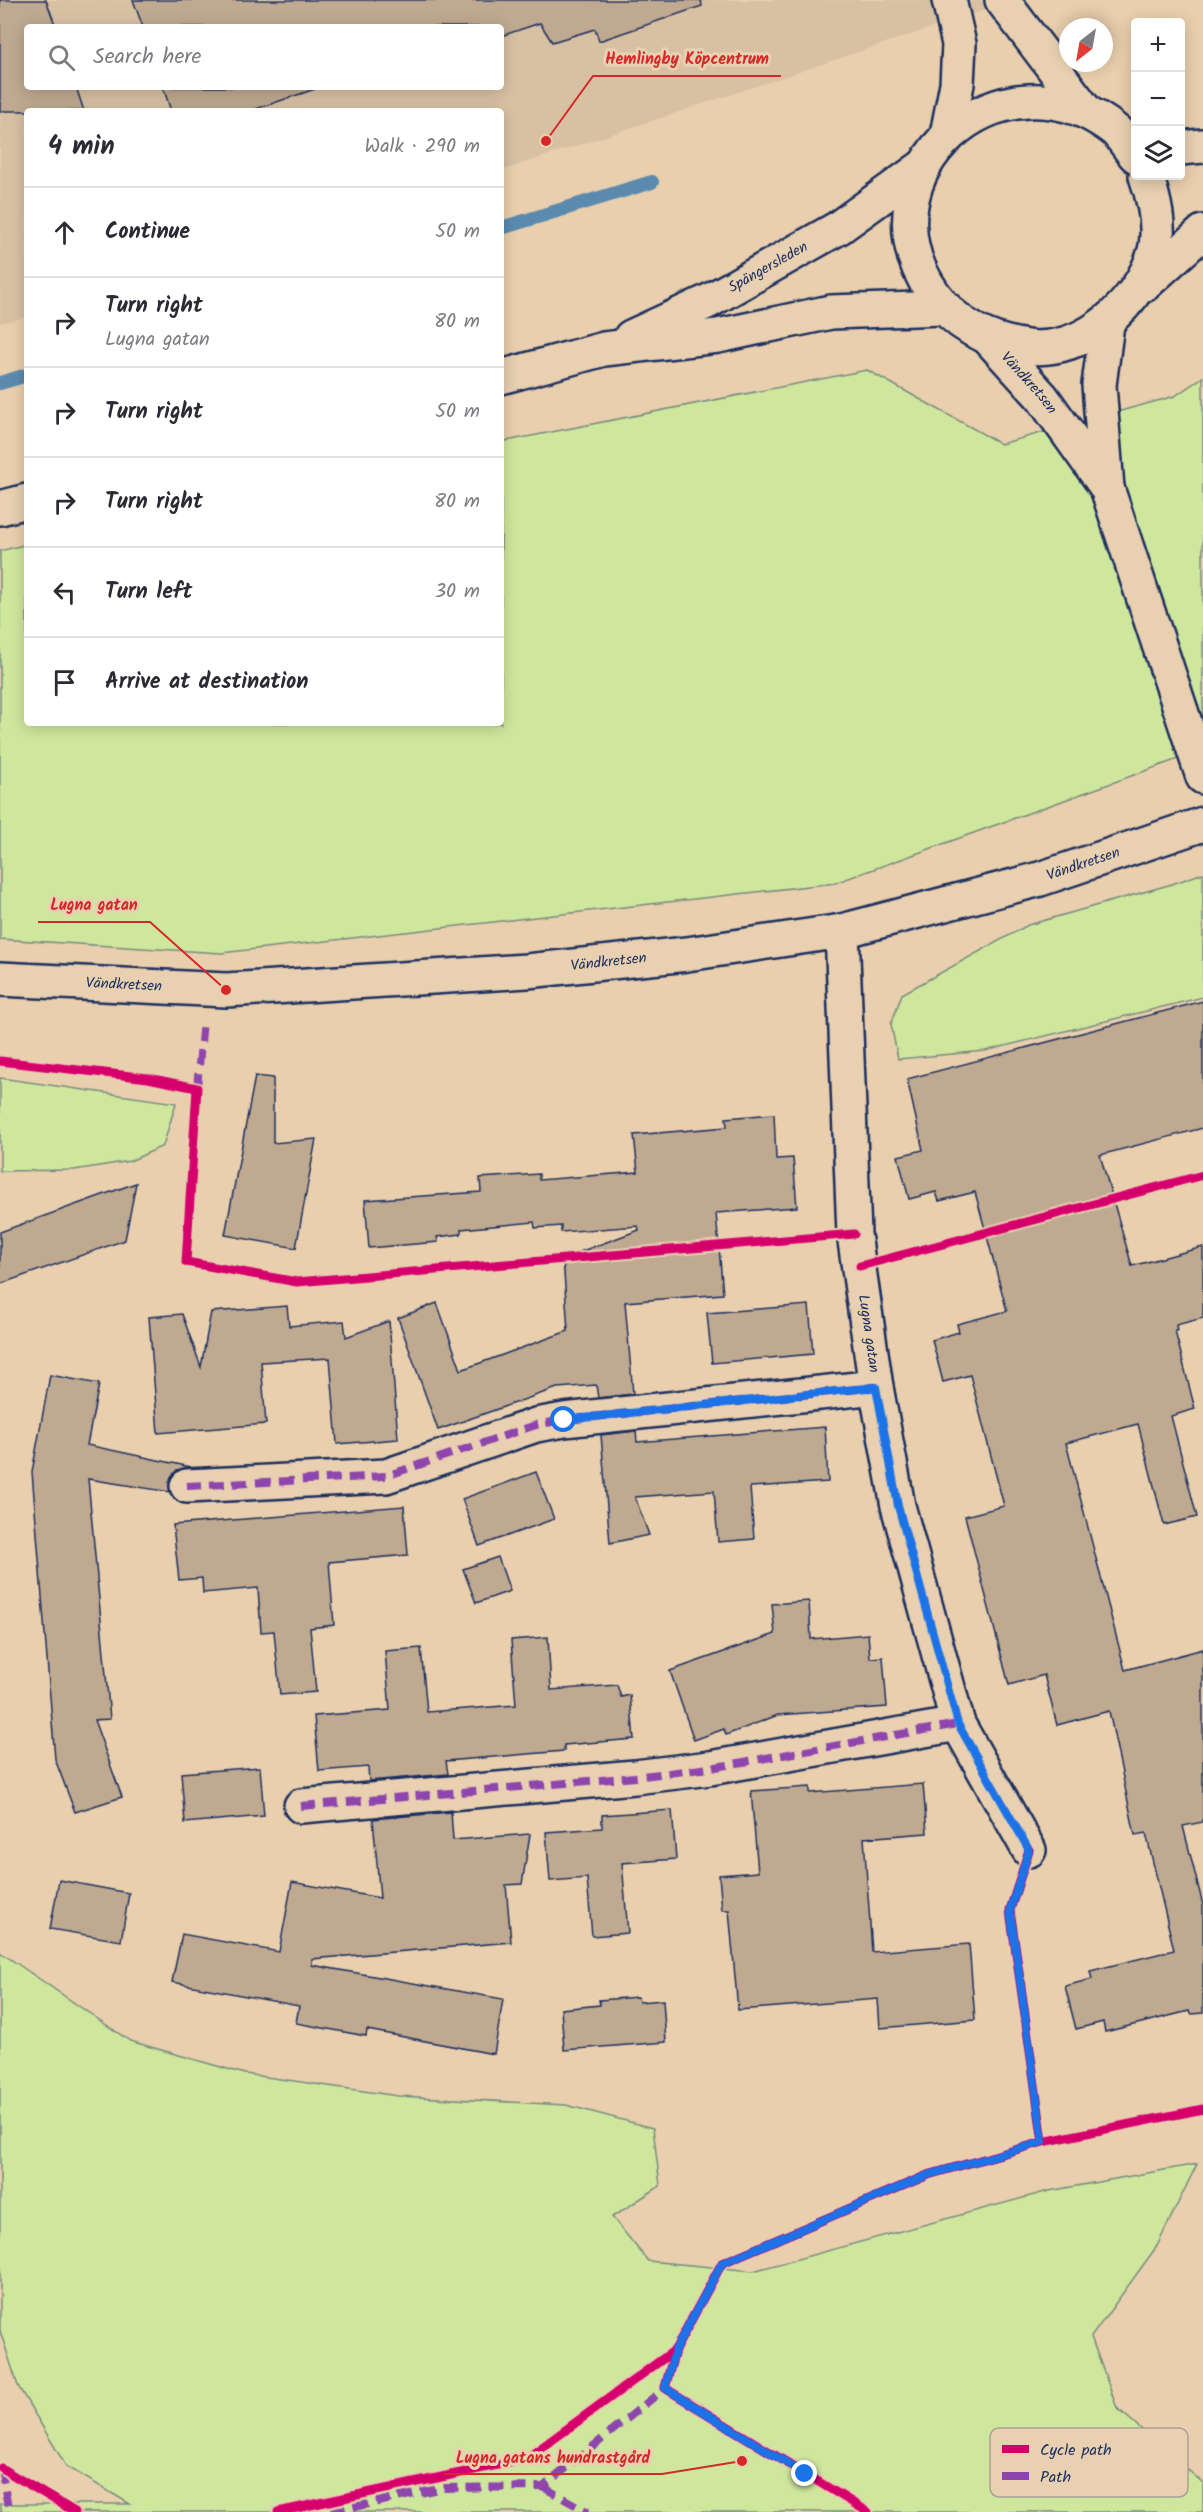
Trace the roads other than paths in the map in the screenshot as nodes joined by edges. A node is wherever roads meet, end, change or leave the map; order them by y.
1 (949, 0) edge
2 (1002, 0) edge
3 (1085, 110) junction
4 (947, 135) junction
5 (1129, 142) edge
6 (1203, 146) edge
7 (1185, 148) edge
8 (924, 166) junction
9 (1147, 180) edge
10 (1203, 232) edge
11 (1138, 290) junction
12 (943, 308) junction
13 (1107, 324) junction
14 (990, 340) junction
15 (604, 349) junction
16 (504, 376) edge
17 (1107, 488) junction
18 (24, 502) edge
19 (0, 508) edge
20 (1203, 777) edge
21 (1203, 824) edge
22 (842, 931) junction
23 (0, 979) edge
24 (876, 1387) junction
25 (187, 1486) dead end
26 (958, 1724) junction
27 (301, 1806) dead end
28 (1029, 1850) dead end

1 - 4 street
2 - 3 street
3 - 4 street, Spängersleden
3 - 5 street, Spängersleden
4 - 8 street, Spängersleden
6 - 7 street
8 - 12 street, Spängersleden
8 - 15 street, Spängersleden
9 - 11 street, Spängersleden
10 - 11 street, Spängersleden
11 - 13 street, Spängersleden
12 - 14 street, Spängersleden
12 - 15 street, Spängersleden
13 - 14 street, Spängersleden
13 - 17 street, Vändkretsen
14 - 17 street, Vändkretsen
15 - 16 street, Spängersleden
17 - 20 street, Vändkretsen
18 - 19 street
21 - 22 street, Vändkretsen
22 - 23 street, Vändkretsen
22 - 24 street, Lugna gatan
24 - 25 street
24 - 26 street, Lugna gatan
26 - 27 street
26 - 28 street, Lugna gatan

